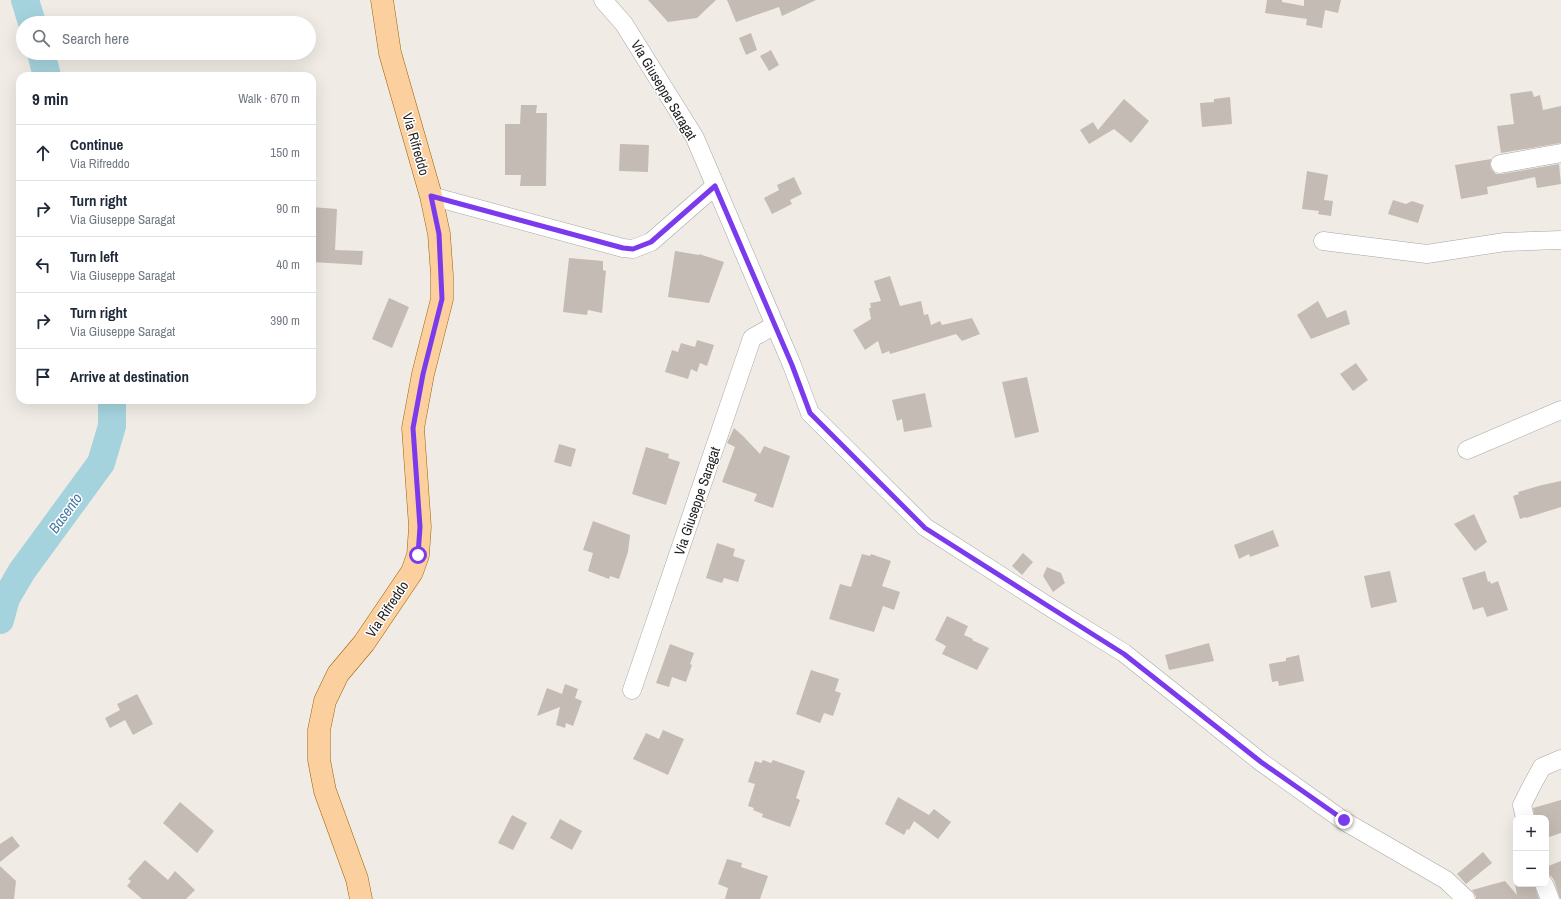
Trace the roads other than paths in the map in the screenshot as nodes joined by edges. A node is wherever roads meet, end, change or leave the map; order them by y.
1 (382, 0) edge
2 (603, 0) edge
3 (1561, 153) edge
4 (1500, 164) dead end
5 (715, 186) junction
6 (431, 196) junction
7 (1323, 240) dead end
8 (1561, 240) edge
9 (775, 325) junction
10 (1561, 410) edge
11 (1467, 450) dead end
12 (632, 690) dead end
13 (1561, 759) edge
14 (1524, 815) edge
15 (1545, 887) edge
16 (361, 899) edge
17 (1466, 899) edge
18 (1550, 899) edge

1 - 6 main road, Via Rifreddo
2 - 5 street, Via Giuseppe Saragat
3 - 4 street
5 - 6 street
5 - 9 street, Via Giuseppe Saragat
6 - 16 main road, Via Rifreddo
7 - 8 street
9 - 12 street, Via Giuseppe Saragat
9 - 17 street, Via Giuseppe Saragat
10 - 11 street
13 - 14 street
15 - 18 street

